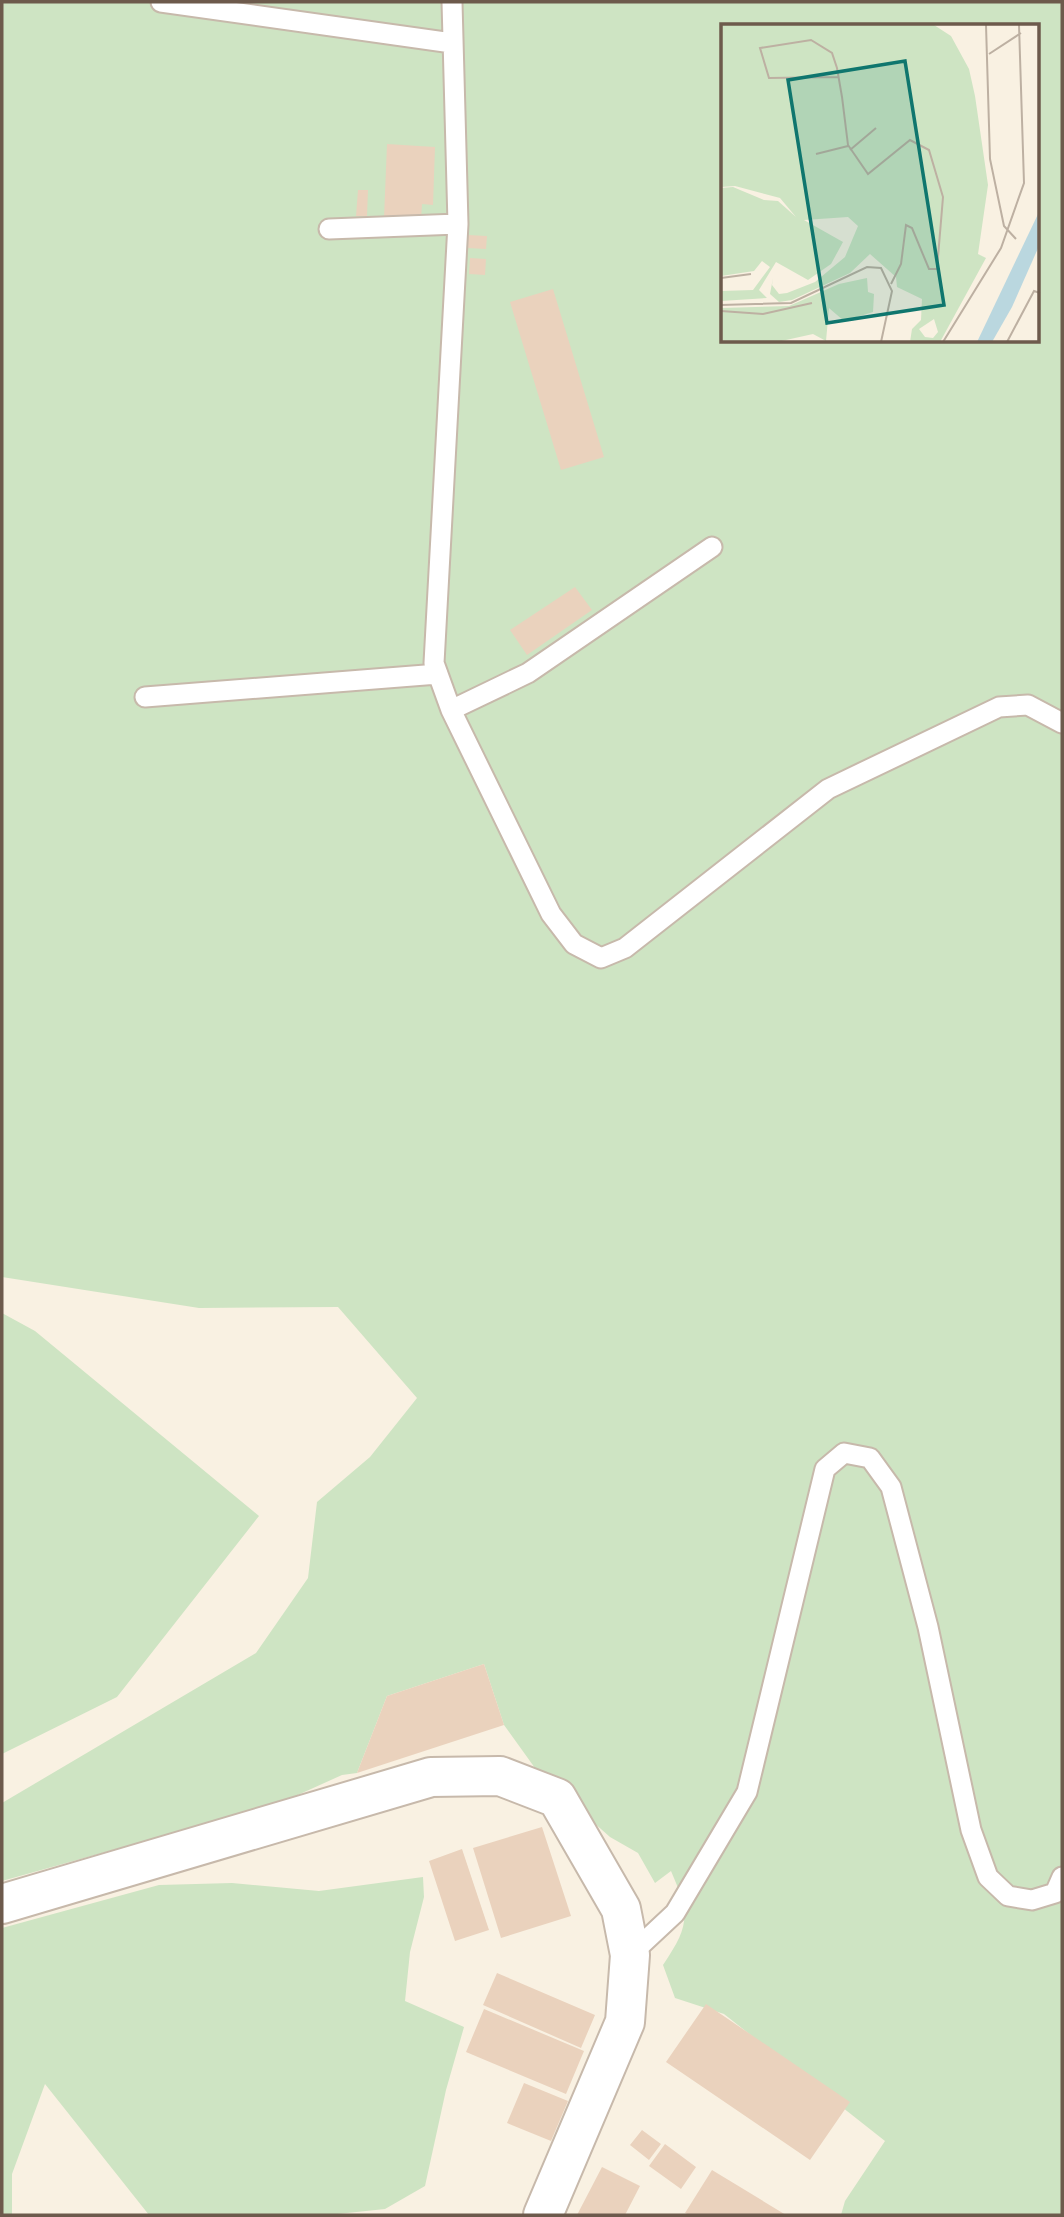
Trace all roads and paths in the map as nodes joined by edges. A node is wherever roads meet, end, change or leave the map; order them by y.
1 (162, 2) edge
2 (452, 2) edge
3 (453, 43) junction
4 (458, 224) junction
5 (329, 229) dead end
6 (712, 547) dead end
7 (438, 674) junction
8 (145, 697) dead end
9 (451, 710) junction
10 (1062, 723) edge
11 (1062, 1877) edge
12 (2, 1904) edge
13 (630, 1955) junction
14 (544, 2215) edge

1 - 3 lane
2 - 3 lane
3 - 4 lane
4 - 5 lane
4 - 7 lane
6 - 9 lane
7 - 8 lane
7 - 9 lane
9 - 10 lane
11 - 13 lane
12 - 13 street
13 - 14 street

